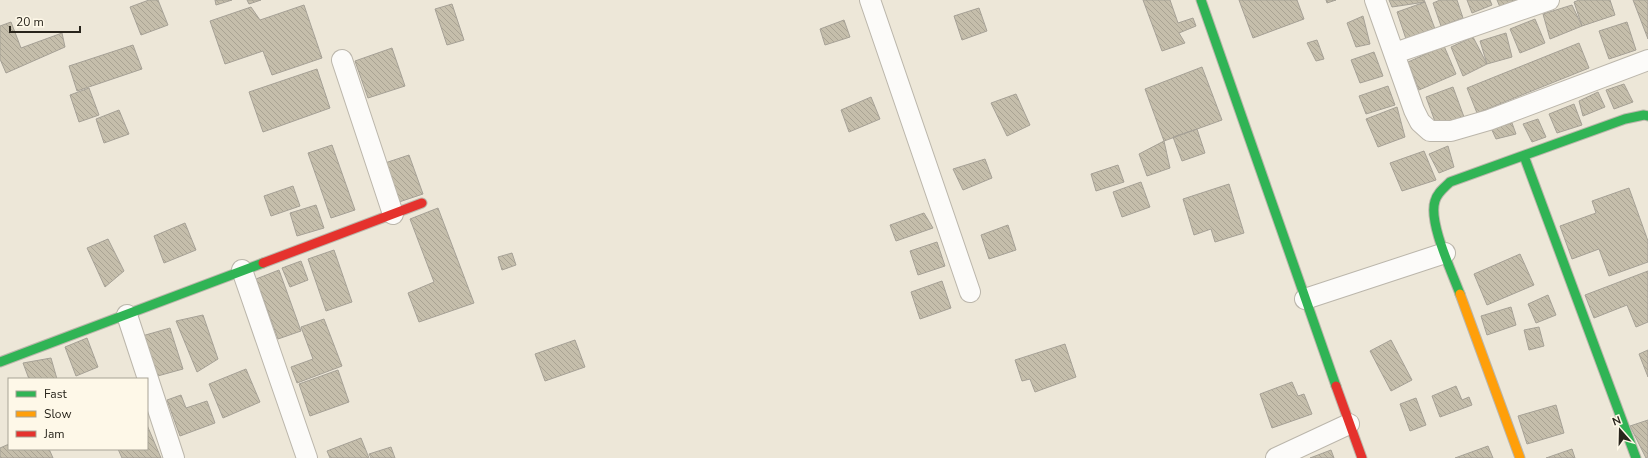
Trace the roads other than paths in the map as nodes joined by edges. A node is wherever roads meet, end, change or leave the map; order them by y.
1 (870, 0) edge
2 (1201, 0) edge
3 (1375, 0) edge
4 (1550, 0) edge
5 (1395, 53) junction
6 (342, 60) dead end
7 (1648, 60) edge
8 (1648, 116) edge
9 (1524, 156) junction
10 (422, 203) dead end
11 (393, 214) junction
12 (1444, 253) junction
13 (242, 270) junction
14 (970, 292) dead end
15 (1305, 299) junction
16 (127, 316) junction
17 (0, 362) edge
18 (148, 378) edge
19 (148, 379) edge
20 (1349, 424) junction
21 (174, 458) edge
22 (307, 458) edge
23 (1276, 458) edge
24 (1362, 458) edge
25 (1520, 458) edge
26 (1636, 458) edge

1 - 14 street
2 - 15 street
3 - 5 street
4 - 5 street
5 - 7 street
6 - 11 street
8 - 9 street
9 - 12 street
9 - 26 street
10 - 11 street
11 - 13 street
12 - 15 street
12 - 25 street
13 - 16 street
13 - 22 street
15 - 20 street
16 - 17 street
16 - 18 street
19 - 21 street
20 - 23 street
20 - 24 street

